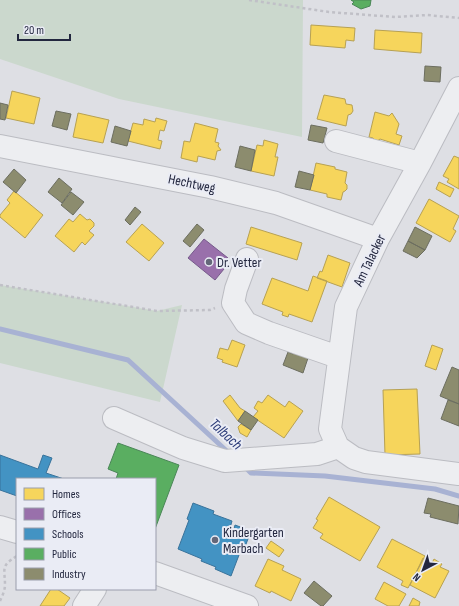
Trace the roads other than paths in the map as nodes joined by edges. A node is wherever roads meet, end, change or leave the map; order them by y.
1 (459, 88) edge
2 (336, 141) dead end
3 (0, 146) edge
4 (420, 164) junction
5 (378, 239) junction
6 (247, 259) dead end
7 (338, 357) junction
8 (114, 418) dead end
9 (338, 447) junction
10 (459, 474) edge
11 (0, 527) edge
12 (16, 532) edge
13 (156, 573) edge
14 (94, 590) edge
15 (84, 606) edge
16 (247, 606) edge

1 - 4 street, Am Talacker
2 - 4 street
3 - 5 street, Hechtweg
4 - 5 street, Am Talacker
5 - 7 street, Am Talacker
6 - 7 street
7 - 9 street, Am Talacker
8 - 9 street
9 - 10 street
11 - 12 street
13 - 16 street
14 - 15 street

